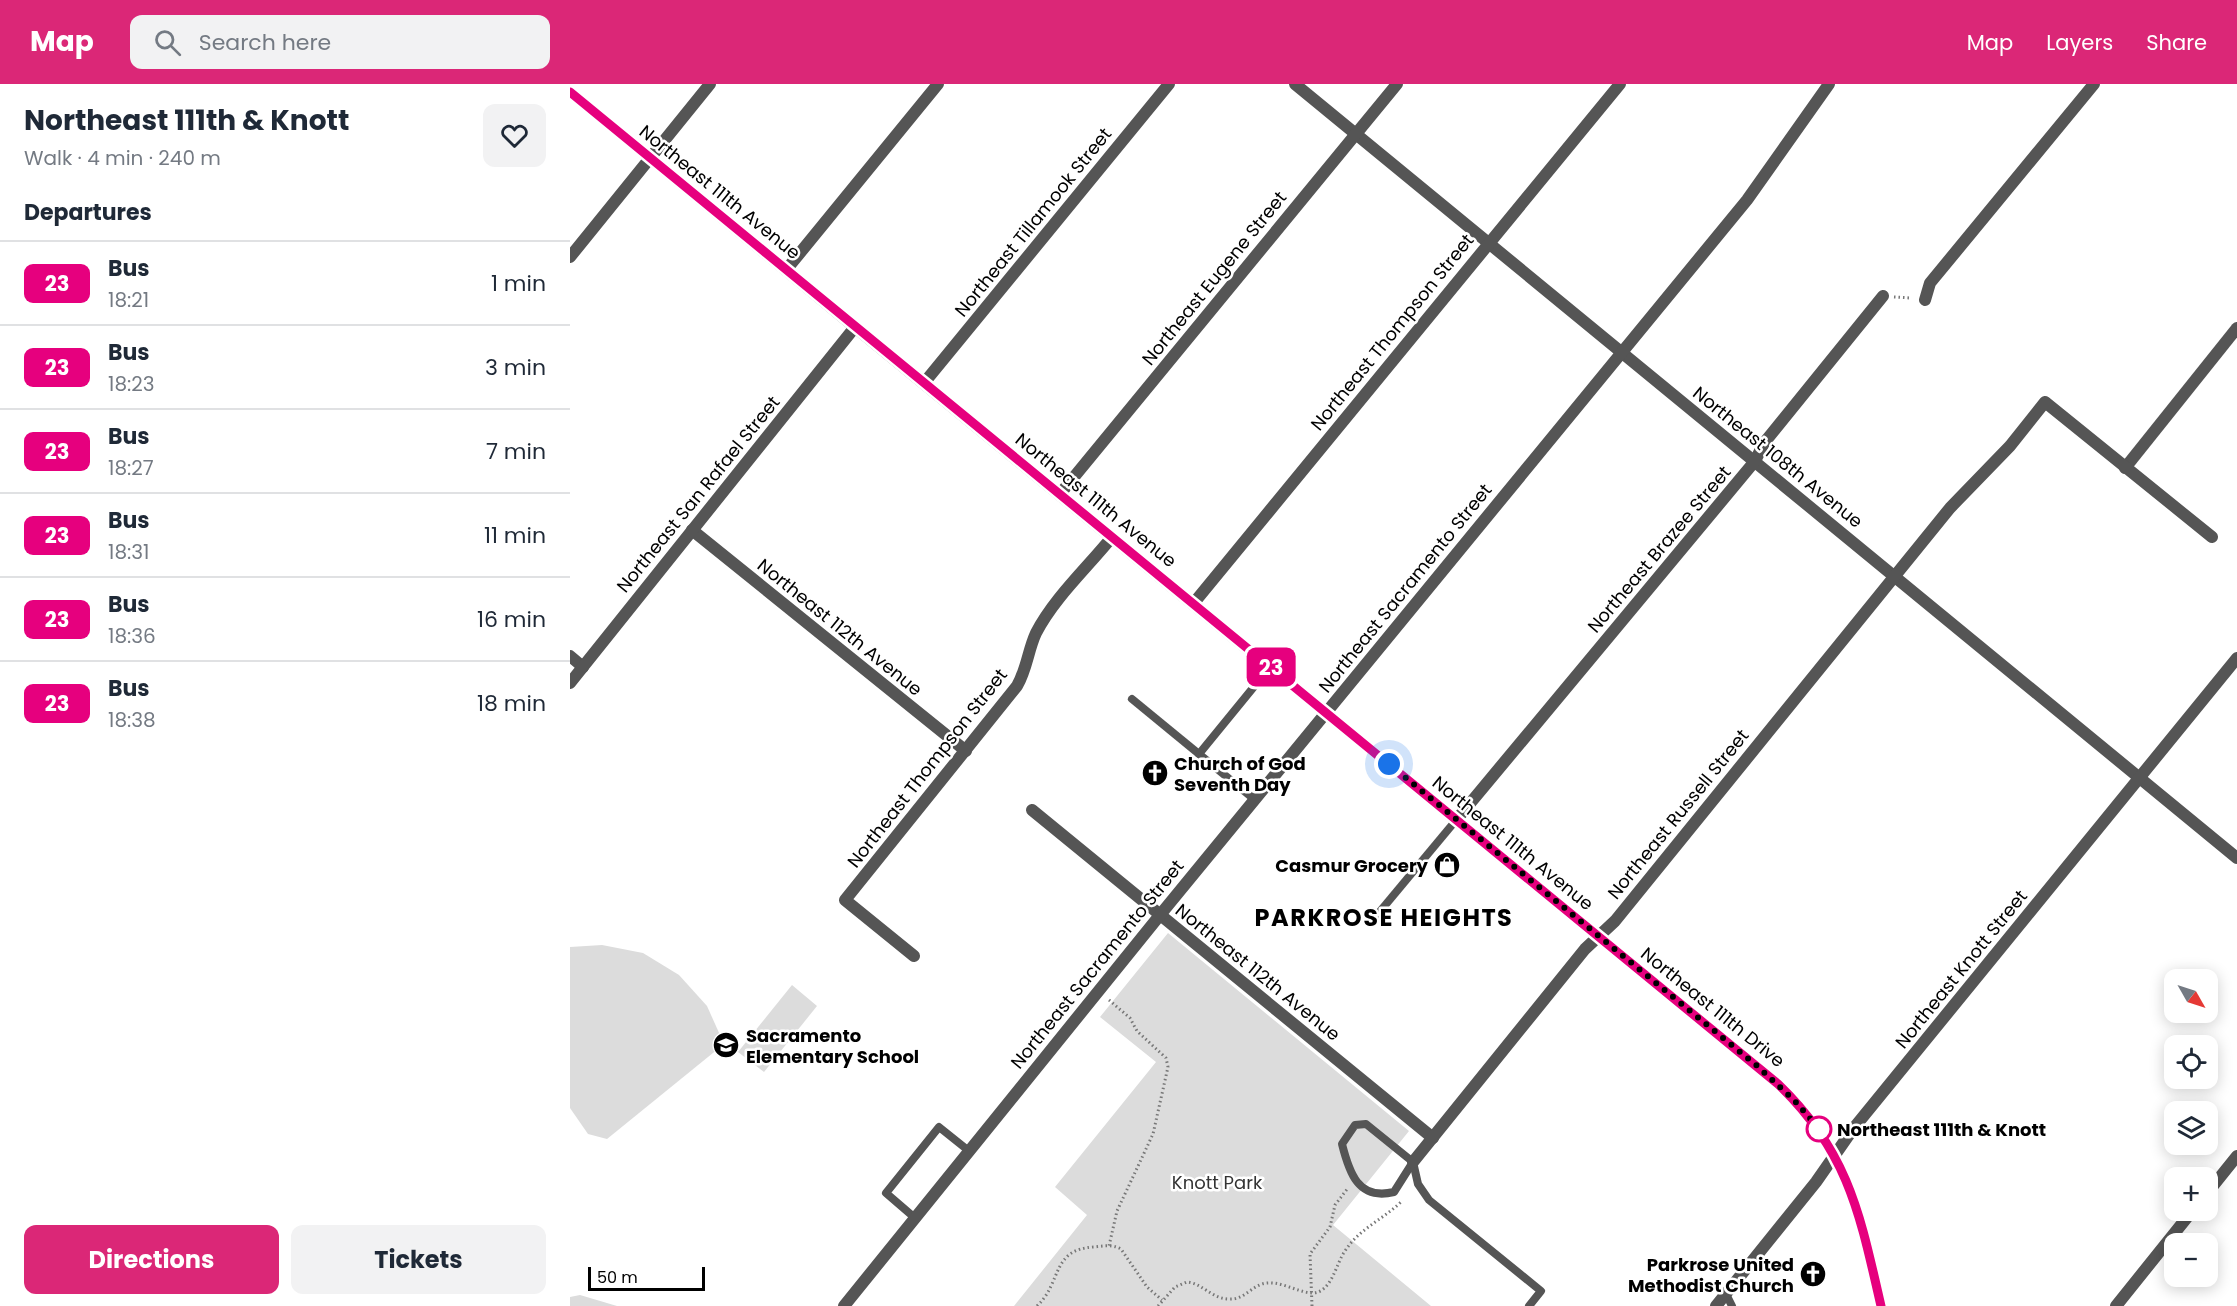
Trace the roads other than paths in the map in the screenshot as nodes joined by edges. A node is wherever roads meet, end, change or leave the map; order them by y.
1 (710, 84) edge
2 (938, 84) edge
3 (1169, 84) edge
4 (1295, 84) edge
5 (1397, 84) edge
6 (1620, 84) edge
7 (1829, 84) edge
8 (2094, 84) edge
9 (570, 92) edge
10 (1356, 134) junction
11 (650, 158) junction
12 (1489, 243) junction
13 (570, 257) edge
14 (786, 270) junction
15 (1883, 297) road end
16 (1925, 300) road end
17 (855, 327) junction
18 (2237, 328) edge
19 (1622, 352) junction
20 (924, 383) junction
21 (1755, 461) junction
22 (2125, 468) junction
23 (1060, 494) junction
24 (692, 530) junction
25 (1112, 537) junction
26 (2212, 537) dead end
27 (1894, 575) junction
28 (1193, 604) junction
29 (570, 656) edge
30 (2237, 658) edge
31 (583, 667) junction
32 (1270, 667) junction
33 (570, 683) edge
34 (1132, 699) dead end
35 (1326, 713) junction
36 (966, 751) junction
37 (1199, 754) junction
38 (2140, 778) junction
39 (1255, 800) junction
40 (1032, 810) dead end
41 (1457, 819) junction
42 (2237, 858) edge
43 (1160, 915) junction
44 (1377, 915) dead end
45 (1599, 936) junction
46 (914, 956) dead end
47 (1433, 1138) junction
48 (969, 1151) junction
49 (1835, 1155) junction
50 (2237, 1156) edge
51 (1413, 1162) junction
52 (2218, 1180) edge
53 (915, 1218) junction
54 (2184, 1221) edge
55 (1726, 1294) junction
56 (844, 1306) edge
57 (1529, 1306) edge
58 (1716, 1306) edge
59 (1732, 1306) edge
60 (1881, 1306) edge
61 (2116, 1306) edge

1 - 11 street
2 - 14 street
3 - 20 street, Northeast Tillamook Street
4 - 10 street, Northeast 108th Avenue
5 - 10 street, Northeast Eugene Street
6 - 12 street, Northeast Thompson Street
7 - 19 street, Northeast Sacramento Street
8 - 16 street
9 - 11 street, Northeast 111th Avenue
10 - 12 street, Northeast 108th Avenue
10 - 23 street, Northeast Eugene Street
11 - 13 street
11 - 14 street, Northeast 111th Avenue
12 - 19 street, Northeast 108th Avenue
12 - 28 street, Northeast Thompson Street
14 - 17 street, Northeast 111th Avenue
15 - 21 street, Northeast Brazee Street
17 - 20 street, Northeast 111th Avenue
17 - 24 street, Northeast San Rafael Street
18 - 22 street
19 - 21 street, Northeast 108th Avenue
19 - 35 street, Northeast Sacramento Street
20 - 23 street, Northeast 111th Avenue
21 - 27 street, Northeast 108th Avenue
21 - 41 street, Northeast Brazee Street
22 - 26 street
22 - 27 street, Northeast Russell Street
23 - 25 street, Northeast 111th Avenue
24 - 31 street, Northeast San Rafael Street
24 - 36 street, Northeast 112th Avenue
25 - 28 street, Northeast 111th Avenue
25 - 36 street, Northeast Thompson Street
27 - 38 street, Northeast 108th Avenue
27 - 45 street, Northeast Russell Street
28 - 32 street, Northeast 111th Avenue
29 - 31 street
30 - 38 street, Northeast Knott Street
31 - 33 street, Northeast San Rafael Street
32 - 35 street, Northeast 111th Avenue
32 - 37 lane
34 - 37 lane
35 - 39 street, Northeast Sacramento Street
35 - 41 street, Northeast 111th Avenue
36 - 46 street, Northeast Thompson Street
37 - 39 lane
38 - 42 street, Northeast 108th Avenue
38 - 49 street, Northeast Knott Street
39 - 43 street, Northeast Sacramento Street
40 - 43 street, Northeast 112th Avenue
41 - 44 lane
41 - 45 street, Northeast 111th Avenue
43 - 47 street, Northeast 112th Avenue
43 - 48 street, Northeast Sacramento Street
45 - 47 street, Northeast Russell Street
45 - 49 street, Northeast 111th Drive
47 - 51 street, Northeast Russell Street
48 - 53 street, Northeast Sacramento Street
48 - 53 lane
49 - 55 street, Northeast Knott Street
49 - 60 street, Northeast 111th Drive
50 - 52 street
51 - 51 lane
51 - 57 lane
53 - 56 street, Northeast Sacramento Street
54 - 61 street
55 - 58 street, Northeast Knott Street
55 - 59 lane

